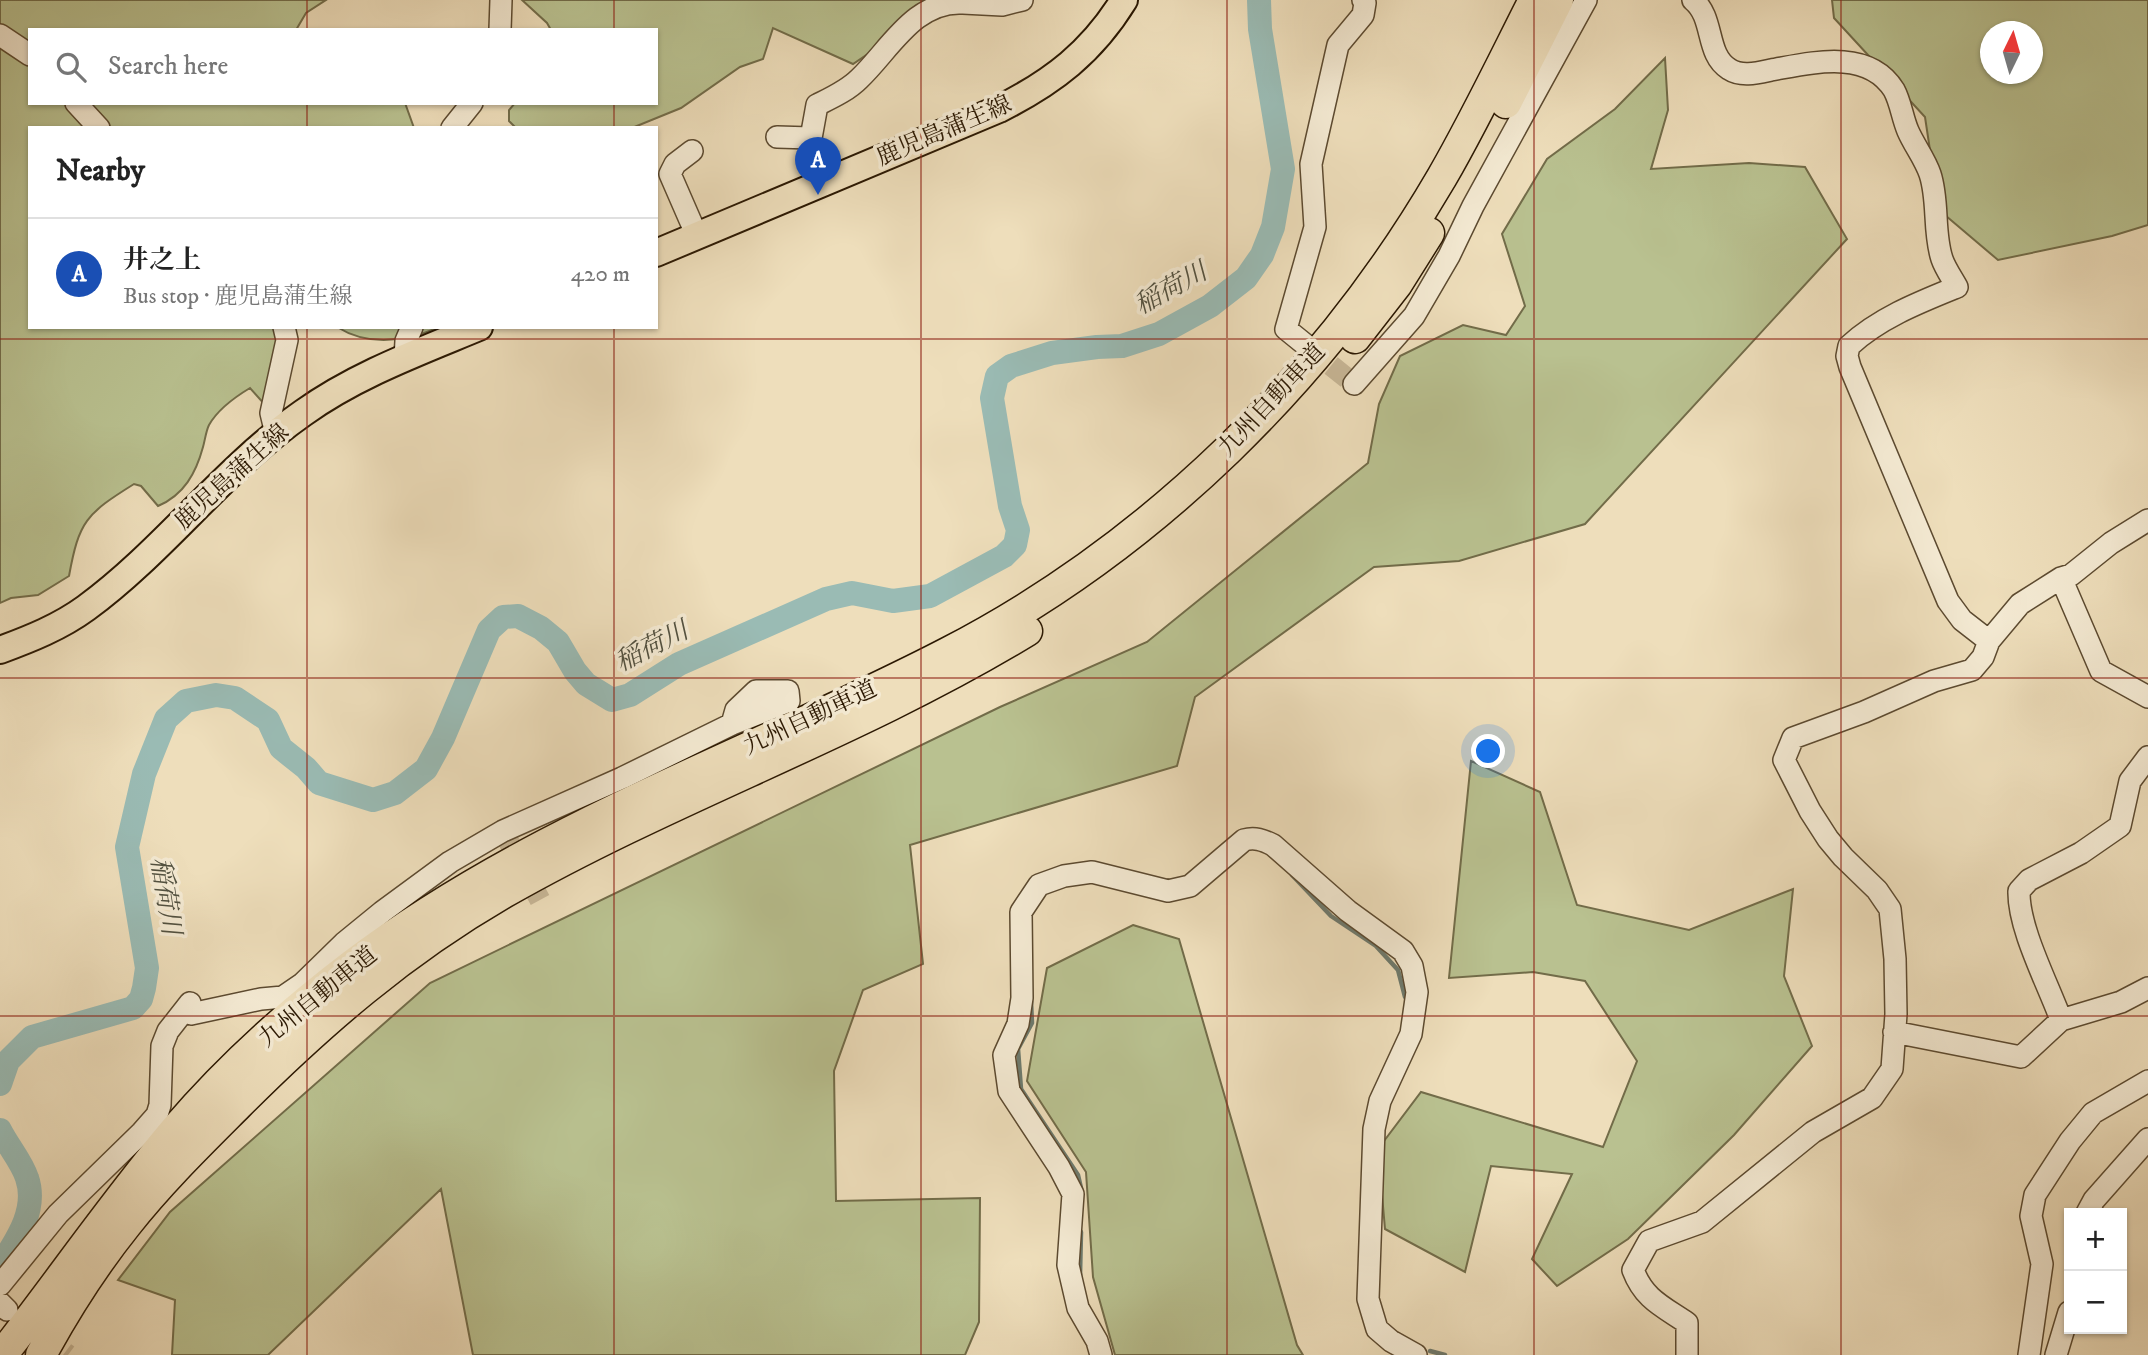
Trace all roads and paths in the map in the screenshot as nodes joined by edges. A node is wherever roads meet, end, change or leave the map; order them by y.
1 (500, 0) edge
2 (1021, 0) edge
3 (1124, 0) edge
4 (1363, 0) edge
5 (1534, 0) edge
6 (1558, 0) edge
7 (1586, 0) edge
8 (1693, 0) edge
9 (963, 2) edge
10 (500, 28) edge
11 (0, 34) edge
12 (28, 54) edge
13 (78, 105) edge
14 (470, 105) edge
15 (97, 126) edge
16 (454, 126) edge
17 (776, 137) dead end
18 (811, 138) junction
19 (692, 151) dead end
20 (825, 181) junction
21 (697, 236) junction
22 (658, 252) edge
23 (284, 329) edge
24 (411, 329) edge
25 (474, 329) edge
26 (1307, 345) tunnel mouth
27 (405, 358) junction
28 (1354, 384) dead end
29 (276, 434) junction
30 (2148, 520) edge
31 (2061, 578) junction
32 (1989, 641) junction
33 (2, 645) edge
34 (2148, 697) edge
35 (732, 724) dead end
36 (2148, 757) edge
37 (2148, 988) edge
38 (2062, 1020) junction
39 (1894, 1032) junction
40 (2148, 1080) edge
41 (2148, 1139) edge
42 (2090, 1208) edge
43 (0, 1285) edge
44 (2064, 1329) edge
45 (2, 1355) edge
46 (41, 1355) edge
47 (1101, 1355) edge
48 (1416, 1355) edge
49 (1687, 1355) edge
50 (2029, 1355) edge
51 (2056, 1355) edge

1 - 10 street
2 - 9 street
3 - 20 main road, 鹿児島蒲生線
4 - 26 street
5 - 45 highway, 九州自動車道
6 - 46 highway, 九州自動車道
7 - 28 street
8 - 32 street
9 - 18 street
11 - 12 street
13 - 15 street
14 - 16 street
17 - 18 street
18 - 20 street
19 - 21 street
20 - 21 main road, 鹿児島蒲生線
21 - 22 main road, 鹿児島蒲生線
23 - 29 street
24 - 27 street
25 - 27 main road, 鹿児島蒲生線
27 - 29 main road, 鹿児島蒲生線
29 - 33 main road, 鹿児島蒲生線
30 - 31 street
31 - 32 street
31 - 34 street
32 - 39 street
35 - 43 street
36 - 38 street
37 - 38 street
38 - 39 street
39 - 49 street
40 - 50 street
41 - 42 street
44 - 51 street
47 - 48 street

